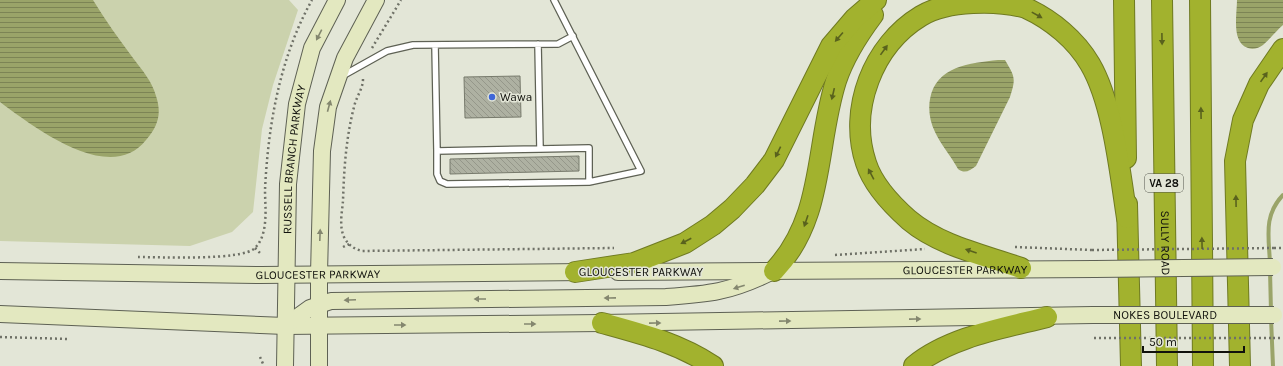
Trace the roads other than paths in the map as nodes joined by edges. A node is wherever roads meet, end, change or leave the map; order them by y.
1 (337, 0) edge
2 (376, 0) edge
3 (554, 0) edge
4 (876, 0) edge
5 (886, 0) edge
6 (1124, 0) edge
7 (1162, 0) edge
8 (1200, 0) edge
9 (573, 36) junction
10 (538, 44) junction
11 (435, 45) junction
12 (1283, 49) edge
13 (339, 77) junction
14 (540, 149) junction
15 (437, 151) junction
16 (589, 182) junction
17 (1127, 218) junction
18 (1278, 267) edge
19 (1021, 268) junction
20 (0, 271) edge
21 (774, 271) junction
22 (575, 272) junction
23 (286, 274) junction
24 (318, 274) junction
25 (319, 305) junction
26 (0, 314) edge
27 (1280, 314) edge
28 (1047, 316) junction
29 (602, 323) junction
30 (285, 326) junction
31 (319, 326) junction
32 (286, 366) edge
33 (319, 366) edge
34 (713, 366) edge
35 (914, 366) edge
36 (1131, 366) edge
37 (1167, 366) edge
38 (1204, 366) edge
39 (1240, 366) edge

1 -> 23 main road, RUSSELL BRANCH PARKWAY
2 - 13 main road
3 - 9 lane
4 -> 22 highway
5 -> 21 highway
6 - 17 highway
7 -> 37 highway, SULLY ROAD / VA 28
38 -> 8 highway
9 - 10 lane
9 - 16 lane
10 - 11 lane
10 - 14 lane
11 - 13 lane
11 - 15 lane
39 -> 12 highway
24 -> 13 main road
14 - 15 lane
14 - 16 lane
15 - 16 lane
19 -> 17 highway
17 - 36 highway
18 - 19 main road, GLOUCESTER PARKWAY, bridge
19 - 21 main road, GLOUCESTER PARKWAY
20 - 23 main road, GLOUCESTER PARKWAY
21 - 22 main road, GLOUCESTER PARKWAY
21 -> 25 main road
22 - 24 main road, GLOUCESTER PARKWAY
23 - 24 main road, GLOUCESTER PARKWAY
23 - 30 main road, RUSSELL BRANCH PARKWAY
24 - 25 main road
25 - 30 main road
25 - 31 main road
26 - 30 main road
27 - 28 main road, NOKES BOULEVARD, bridge
29 -> 28 main road
28 - 35 highway
31 -> 29 main road
29 - 34 highway
30 - 31 main road
30 - 32 main road, RUSSELL BRANCH PARKWAY
31 - 33 main road

